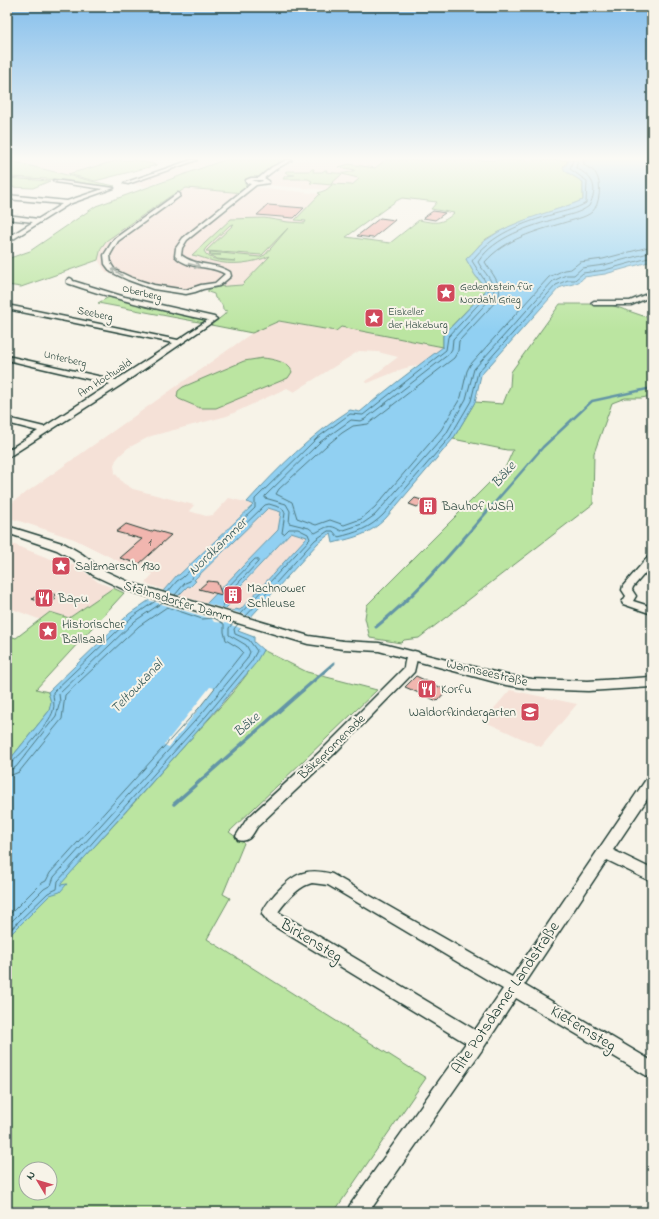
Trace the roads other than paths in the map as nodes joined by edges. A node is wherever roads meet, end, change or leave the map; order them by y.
1 (7, 217) edge
2 (46, 217) edge
3 (148, 217) edge
4 (215, 217) edge
5 (40, 221) junction
6 (7, 241) edge
7 (70, 280) dead end
8 (652, 294) edge
9 (594, 303) dead end
10 (7, 307) edge
11 (214, 319) joint
12 (179, 342) junction
13 (7, 358) edge
14 (118, 382) junction
15 (7, 420) edge
16 (45, 430) junction
17 (7, 455) edge
18 (7, 529) edge
19 (652, 559) edge
20 (652, 611) edge
21 (360, 646) joint
22 (414, 655) junction
23 (648, 681) edge
24 (652, 781) edge
25 (243, 836) dead end
26 (604, 852) junction
27 (652, 876) edge
28 (513, 987) junction
29 (478, 1041) junction
30 (652, 1071) edge
31 (357, 1212) edge

1 - 5 street
2 - 5 street
4 -> 3 street
5 - 6 street
7 - 11 street, Oberberg
8 - 9 street
10 - 12 street, Seeberg
11 - 12 street, Am Hochwald
12 - 14 street, Am Hochwald
13 - 14 street, Unterberg
14 - 16 street, Am Hochwald
15 - 16 street
16 - 17 street, Am Hochwald
18 - 21 street, Stahnsdorfer Damm
19 - 20 street
21 - 22 street, Wannseestraße
22 - 23 street, Wannseestraße
22 - 25 street, Bäkepromenade
24 - 26 street, Alte Potsdamer Landstraße
26 - 27 street
26 - 28 street, Alte Potsdamer Landstraße
28 - 29 street, Alte Potsdamer Landstraße
28 - 29 street, Birkensteg
28 - 30 street, Kiefernsteg
29 - 31 street, Alte Potsdamer Landstraße

